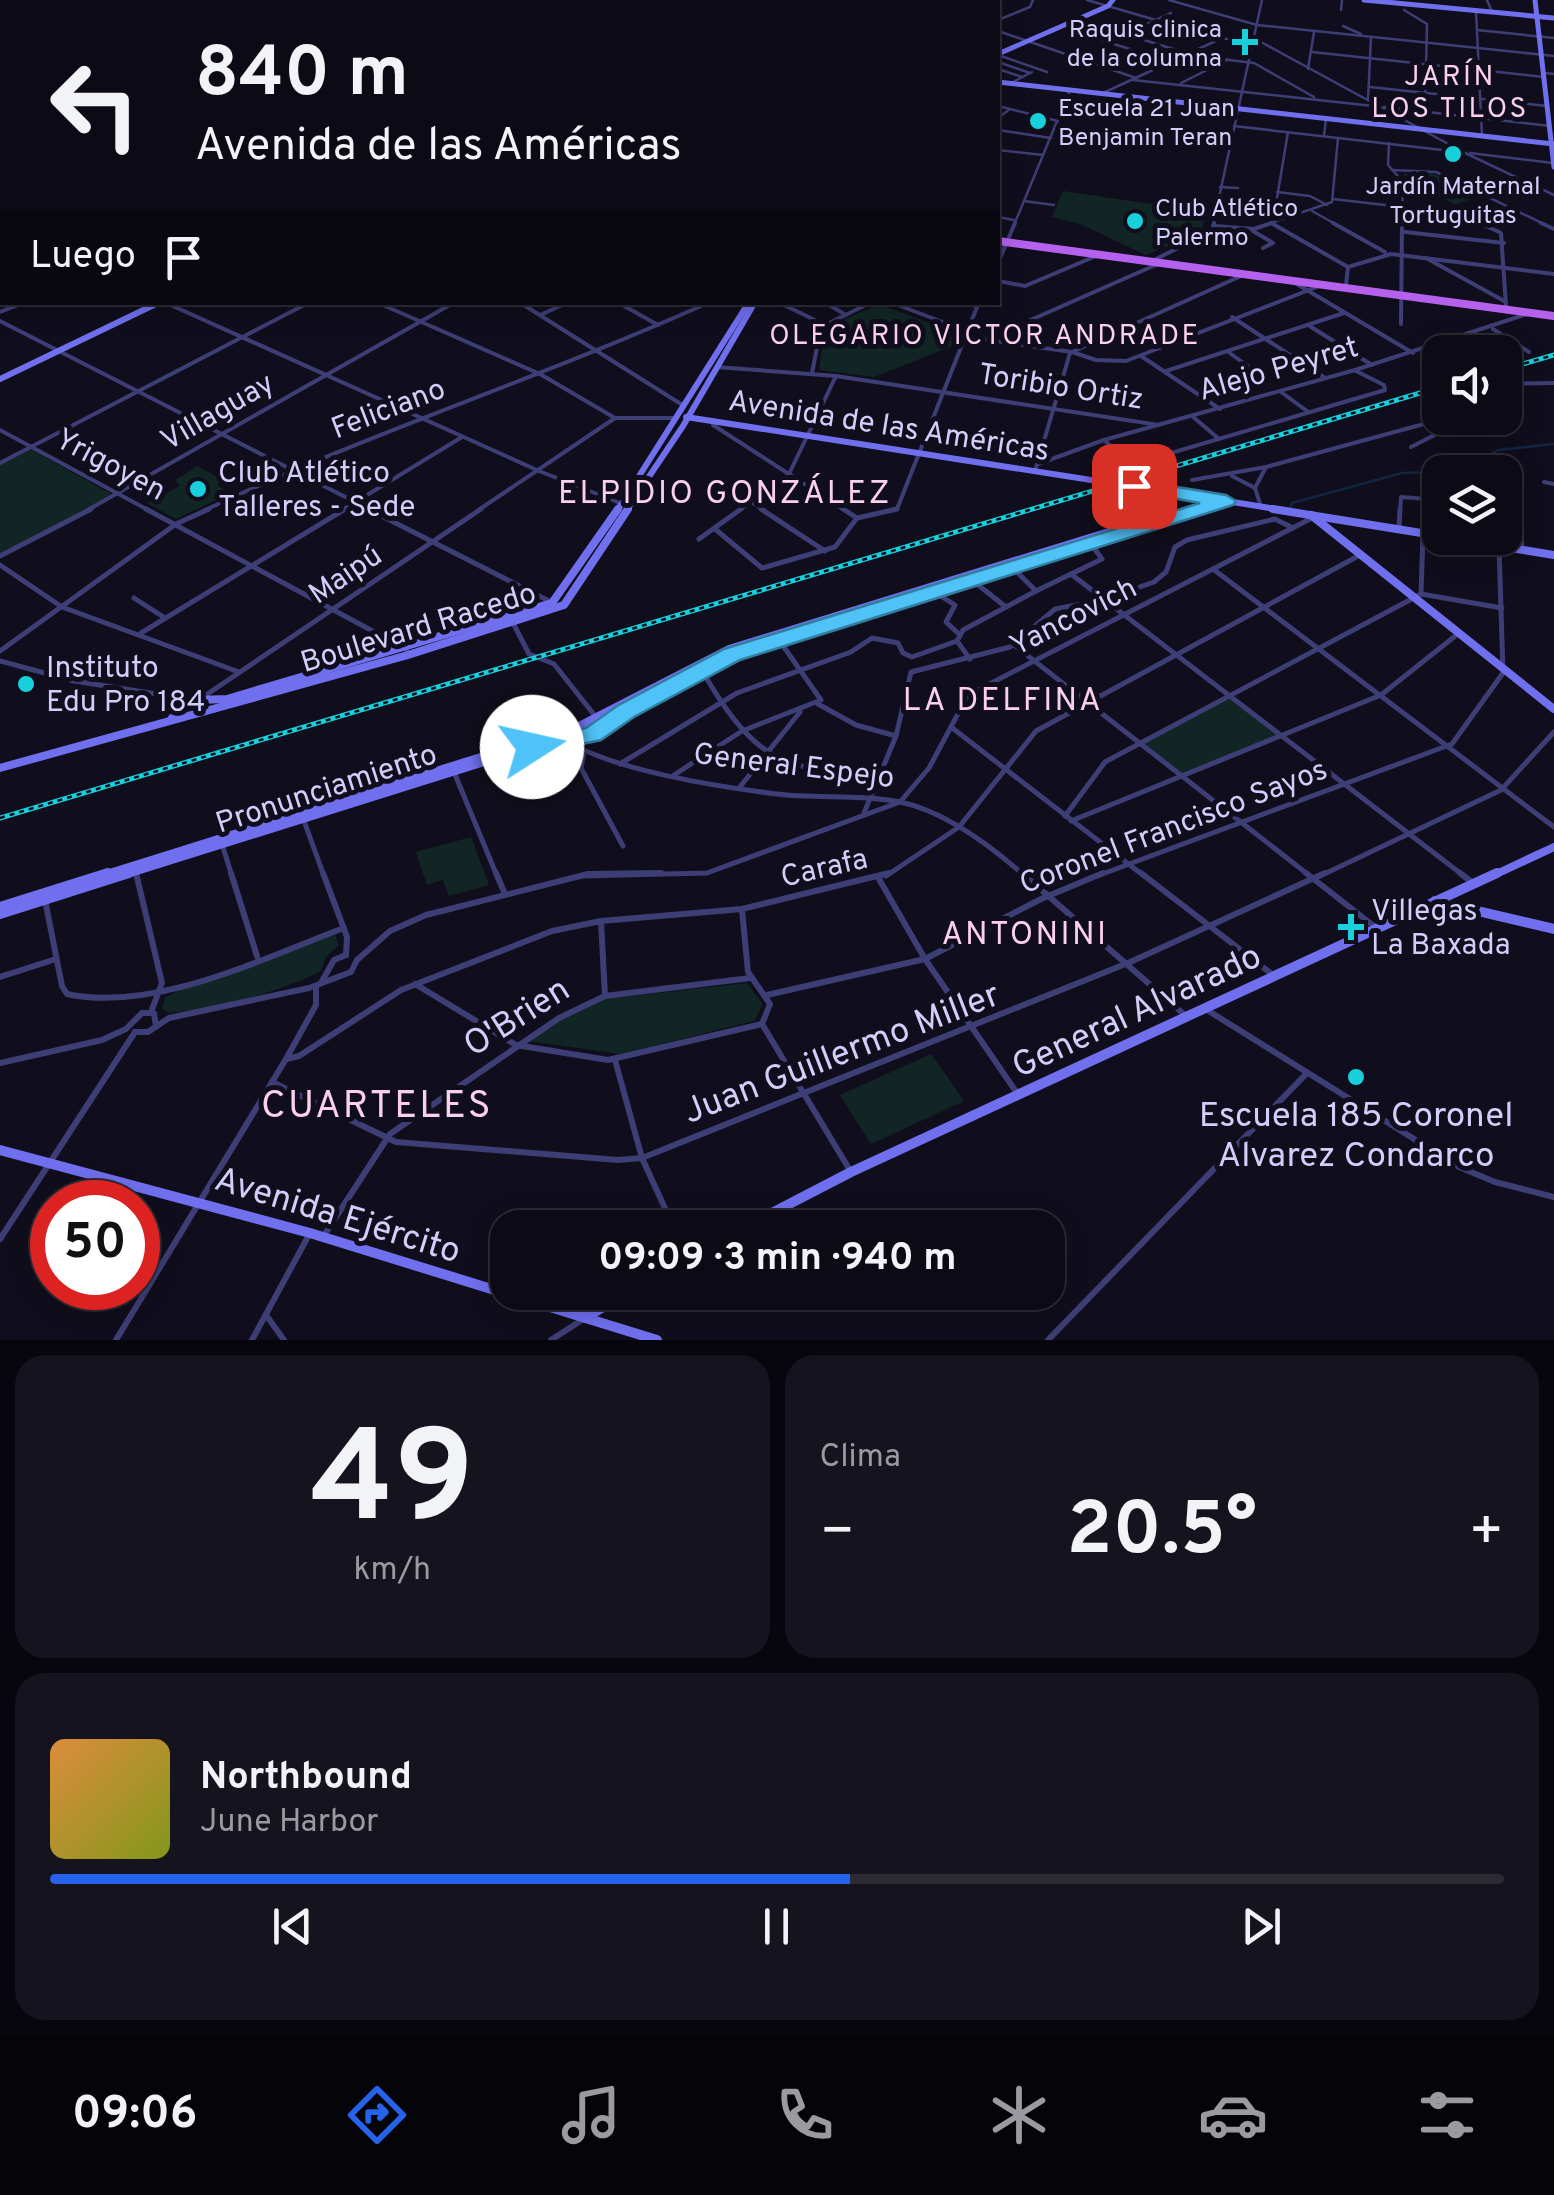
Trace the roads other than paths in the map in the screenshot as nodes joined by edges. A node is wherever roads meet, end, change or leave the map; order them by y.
1 (1033, 0) edge
2 (1087, 0) edge
3 (1170, 0) edge
4 (1262, 0) edge
5 (1342, 0) edge
6 (1364, 0) edge
7 (1487, 0) edge
8 (1535, 0) edge
9 (1109, 2) edge
10 (1404, 4) edge
11 (1340, 10) dead end
12 (1476, 11) junction
13 (1492, 12) junction
14 (1171, 13) dead end
15 (1537, 17) junction
16 (1554, 18) edge
17 (1000, 19) edge
18 (1076, 19) junction
19 (1157, 19) junction
20 (1257, 25) junction
21 (1142, 26) dead end
22 (1344, 26) dead end
23 (1477, 30) junction
24 (1314, 31) junction
25 (1000, 32) edge
26 (1118, 32) junction
27 (1364, 36) junction
28 (1539, 36) junction
29 (1371, 37) junction
30 (1222, 38) junction
31 (1554, 38) edge
32 (1024, 40) junction
33 (1254, 41) junction
34 (1426, 43) junction
35 (1478, 48) junction
36 (1000, 52) edge
37 (1312, 52) junction
38 (1000, 54) edge
39 (1188, 54) junction
40 (1542, 55) junction
41 (1554, 56) edge
42 (1370, 58) junction
43 (1227, 60) junction
44 (1171, 62) junction
45 (1250, 62) junction
46 (1000, 63) edge
47 (1426, 64) junction
48 (1308, 68) junction
49 (1039, 69) junction
50 (1000, 70) edge
51 (1479, 70) junction
52 (1047, 72) dead end
53 (1030, 73) junction
54 (1554, 74) edge
55 (1544, 75) junction
56 (1022, 77) junction
57 (1135, 79) junction
58 (1000, 82) edge
59 (1012, 83) junction
60 (1180, 85) junction
61 (1370, 86) junction
62 (1545, 88) junction
63 (1554, 89) edge
64 (1070, 90) junction
65 (1242, 92) junction
66 (1425, 92) junction
67 (1102, 94) junction
68 (1481, 98) junction
69 (1316, 100) junction
70 (1368, 100) junction
71 (1000, 106) edge
72 (1547, 106) junction
73 (1379, 107) junction
74 (1010, 109) junction
75 (1238, 109) junction
76 (1425, 112) junction
77 (1000, 116) edge
78 (1482, 118) junction
79 (1326, 119) junction
80 (1058, 120) junction
81 (1234, 126) junction
82 (1551, 128) edge
83 (1420, 129) junction
84 (1000, 130) edge
85 (1288, 132) junction
86 (1324, 136) junction
87 (1482, 136) junction
88 (1051, 138) junction
89 (1338, 138) junction
90 (1389, 144) junction
91 (1553, 144) edge
92 (1000, 150) edge
93 (1463, 152) junction
94 (1043, 155) junction
95 (1554, 165) edge
96 (1392, 170) junction
97 (1220, 187) junction
98 (1238, 188) dead end
99 (1278, 192) junction
100 (1554, 195) edge
101 (1333, 199) junction
102 (1024, 201) junction
103 (1054, 205) dead end
104 (1327, 205) junction
105 (1404, 207) junction
106 (1312, 210) junction
107 (1000, 217) edge
108 (1015, 220) junction
109 (1278, 221) junction
110 (1271, 223) junction
111 (1214, 226) junction
112 (1250, 230) junction
113 (1554, 230) edge
114 (1405, 232) junction
115 (1002, 240) edge
116 (1504, 243) junction
117 (1262, 248) dead end
118 (1388, 254) junction
119 (1099, 255) junction
120 (1405, 255) junction
121 (1426, 258) junction
122 (1158, 261) junction
123 (1348, 267) junction
124 (1506, 268) junction
125 (1244, 274) junction
126 (1554, 274) edge
127 (1294, 280) junction
128 (1000, 282) edge
129 (1323, 284) junction
130 (1346, 285) junction
131 (1308, 292) junction
132 (1404, 294) junction
133 (1506, 304) junction
134 (156, 305) edge
135 (169, 305) edge
136 (304, 305) edge
137 (384, 305) edge
138 (450, 305) edge
139 (524, 305) edge
140 (563, 305) edge
141 (622, 305) edge
142 (701, 305) edge
143 (750, 305) edge
144 (750, 305) edge
145 (784, 305) edge
146 (830, 305) edge
147 (866, 305) edge
148 (897, 305) edge
149 (978, 305) edge
150 (1344, 312) junction
151 (1530, 313) junction
152 (846, 314) junction
153 (1554, 314) edge
154 (539, 315) junction
155 (1232, 317) junction
156 (0, 321) edge
157 (424, 321) junction
158 (1402, 324) dead end
159 (824, 325) junction
160 (1308, 325) junction
161 (658, 326) junction
162 (1492, 328) junction
163 (967, 334) junction
164 (242, 338) junction
165 (1267, 339) junction
166 (1014, 343) junction
167 (1227, 351) junction
168 (57, 352) junction
169 (598, 352) junction
170 (1072, 352) junction
171 (1528, 352) dead end
172 (1412, 353) junction
173 (1141, 356) junction
174 (1372, 365) junction
175 (716, 367) junction
176 (1249, 367) dead end
177 (1356, 370) junction
178 (1166, 371) junction
179 (812, 373) junction
180 (540, 374) junction
181 (325, 376) junction
182 (836, 376) junction
183 (1326, 378) junction
184 (0, 380) edge
185 (1554, 383) edge
186 (1522, 384) edge
187 (140, 391) junction
188 (944, 391) junction
189 (1279, 391) junction
190 (1055, 408) junction
191 (1220, 409) junction
192 (1307, 411) junction
193 (689, 412) junction
194 (1192, 416) junction
195 (420, 418) junction
196 (615, 418) junction
197 (676, 418) junction
198 (712, 419) junction
199 (1422, 423) edge
200 (1160, 425) junction
201 (0, 430) edge
202 (808, 434) junction
203 (222, 435) junction
204 (1441, 435) edge
205 (462, 437) junction
206 (1219, 439) junction
207 (1104, 440) junction
208 (32, 447) junction
209 (1411, 447) dead end
210 (919, 452) junction
211 (0, 463) edge
212 (1036, 467) junction
213 (1266, 468) junction
214 (291, 470) junction
215 (539, 471) junction
216 (789, 474) junction
217 (1230, 475) junction
218 (1192, 480) dead end
219 (1544, 482) dead end
220 (1554, 484) edge
221 (1255, 488) junction
222 (116, 495) junction
223 (1192, 496) junction
224 (1213, 499) junction
225 (1422, 499) edge
226 (1226, 501) junction
227 (752, 502) junction
228 (355, 503) junction
229 (625, 506) junction
230 (1190, 507) junction
231 (1262, 507) junction
232 (1312, 516) junction
233 (857, 518) junction
234 (176, 524) junction
235 (1293, 528) junction
236 (715, 529) junction
237 (1399, 530) junction
238 (1422, 534) edge
239 (699, 539) dead end
240 (432, 542) junction
241 (1090, 543) junction
242 (1422, 546) edge
243 (1522, 550) edge
244 (825, 551) junction
245 (1360, 554) junction
246 (1554, 554) edge
247 (1499, 555) edge
248 (0, 556) edge
249 (0, 565) edge
250 (252, 566) junction
251 (1012, 567) junction
252 (1214, 569) junction
253 (1071, 574) junction
254 (971, 580) junction
255 (1036, 591) junction
256 (934, 592) junction
257 (1418, 596) junction
258 (134, 598) dead end
259 (1104, 600) junction
260 (556, 605) junction
261 (1263, 606) junction
262 (62, 607) junction
263 (1006, 607) junction
264 (1502, 608) junction
265 (334, 610) junction
266 (1124, 617) junction
267 (166, 618) junction
268 (511, 620) junction
269 (142, 633) junction
270 (1460, 633) junction
271 (958, 638) junction
272 (780, 640) junction
273 (1014, 645) junction
274 (1320, 650) junction
275 (0, 651) edge
276 (407, 652) junction
277 (1176, 653) junction
278 (970, 659) junction
279 (1034, 660) junction
280 (0, 661) edge
281 (701, 669) junction
282 (1504, 669) junction
283 (801, 670) junction
284 (239, 672) junction
285 (1381, 695) junction
286 (1229, 696) junction
287 (1086, 701) junction
288 (720, 702) junction
289 (819, 702) junction
290 (198, 705) junction
291 (803, 709) junction
292 (1554, 709) edge
293 (599, 723) junction
294 (951, 727) junction
295 (742, 730) junction
296 (1554, 732) edge
297 (561, 736) junction
298 (896, 736) junction
299 (1281, 736) junction
300 (1138, 743) junction
301 (1449, 746) junction
302 (765, 752) junction
303 (584, 753) junction
304 (620, 764) junction
305 (0, 768) edge
306 (837, 769) dead end
307 (1004, 769) junction
308 (453, 771) junction
309 (674, 775) junction
310 (1180, 776) junction
311 (1344, 783) junction
312 (739, 788) junction
313 (1504, 788) junction
314 (872, 800) junction
315 (900, 802) junction
316 (862, 815) junction
317 (304, 818) junction
318 (1068, 818) junction
319 (1242, 823) junction
320 (1554, 827) edge
321 (959, 828) junction
322 (1408, 833) junction
323 (222, 844) junction
324 (624, 846) dead end
325 (1554, 846) edge
326 (1127, 864) junction
327 (135, 872) junction
328 (879, 879) junction
329 (1313, 879) junction
330 (1472, 883) junction
331 (504, 894) junction
332 (1048, 896) junction
333 (44, 900) junction
334 (1435, 902) junction
335 (742, 909) junction
336 (0, 910) edge
337 (601, 921) junction
338 (1210, 926) junction
339 (344, 928) junction
340 (1377, 928) junction
341 (1554, 929) edge
342 (346, 955) junction
343 (257, 957) junction
344 (56, 959) junction
345 (925, 959) junction
346 (356, 960) junction
347 (1128, 964) junction
348 (332, 966) junction
349 (341, 975) junction
350 (1274, 976) junction
351 (0, 978) edge
352 (750, 978) junction
353 (415, 984) junction
354 (318, 986) junction
355 (159, 992) junction
356 (605, 996) junction
357 (767, 996) junction
358 (1204, 1008) junction
359 (150, 1012) junction
360 (1186, 1016) junction
361 (762, 1024) junction
362 (156, 1026) junction
363 (972, 1028) junction
364 (133, 1030) junction
365 (516, 1045) junction
366 (286, 1059) junction
367 (615, 1060) junction
368 (0, 1062) edge
369 (1308, 1073) junction
370 (272, 1082) junction
371 (803, 1091) junction
372 (1018, 1095) junction
373 (385, 1139) junction
374 (0, 1150) edge
375 (642, 1158) junction
376 (49, 1162) junction
377 (851, 1172) junction
378 (1554, 1197) edge
379 (198, 1202) junction
380 (666, 1210) edge
381 (778, 1210) edge
382 (310, 1232) junction
383 (324, 1237) junction
384 (0, 1238) edge
385 (598, 1310) edge
386 (266, 1315) junction
387 (584, 1318) junction
388 (116, 1340) edge
389 (252, 1340) edge
390 (284, 1340) edge
391 (551, 1340) edge
392 (657, 1340) edge
393 (1048, 1340) edge

1 - 17 street
2 - 9 street
3 - 20 street
4 - 20 street
5 - 11 street
6 - 10 street
7 - 13 street
8 - 15 street
9 - 18 street
9 - 19 street
9 - 32 street
10 - 12 street
10 - 34 street
12 - 13 street
12 - 23 street
13 - 15 street
14 - 19 street
15 - 16 street
15 - 28 street
18 - 26 street
18 - 32 street
19 - 21 street
19 - 30 street
20 - 24 street
20 - 33 street
22 - 27 street
23 - 28 street
23 - 35 street
24 - 27 street
24 - 37 street
25 - 32 street
26 - 39 street
26 - 44 street
27 - 29 street
28 - 31 street
28 - 40 street
29 - 34 street
29 - 42 street
30 - 33 street
30 - 39 street
32 - 36 street
32 - 57 street
33 - 45 street
33 - 48 street
34 - 35 street
34 - 47 street
35 - 40 street
35 - 51 street
37 - 42 street
37 - 48 street
38 - 49 street
39 - 43 street
39 - 44 street
40 - 41 street
40 - 55 street
42 - 47 street
42 - 61 street
43 - 45 street
43 - 60 street
44 - 57 street
45 - 65 street
45 - 69 street
46 - 53 street
47 - 51 street
47 - 66 street
48 - 70 street
49 - 52 street
49 - 53 street
50 - 56 street
51 - 55 street
51 - 68 street
53 - 56 street
54 - 55 street
55 - 62 street
56 - 59 street
57 - 60 street
57 - 67 street
58 - 59 street
59 - 64 street
60 - 65 street
61 - 66 street
61 - 70 street
62 - 63 street
62 - 72 street
64 - 67 street
64 - 80 street
65 - 69 street
65 - 75 street
66 - 68 street
66 - 76 street
67 - 75 street
68 - 72 street
68 - 78 street
69 - 73 street
70 - 73 street
71 - 74 street
72 - 82 street
73 - 76 street
73 - 83 street
74 - 77 street
74 - 80 street
75 - 79 street
75 - 81 street
76 - 78 street
78 - 82 street
78 - 87 street
79 - 83 street
79 - 86 street
80 - 88 street
81 - 85 street
81 - 97 street
82 - 91 street
83 - 87 street
83 - 93 street
84 - 88 street
85 - 86 street
85 - 99 street
86 - 89 street
87 - 91 street
88 - 94 street
89 - 90 street
89 - 101 street
90 - 93 street
90 - 96 street
91 - 95 street
92 - 94 street
93 - 95 street
93 - 100 street
94 - 102 street
96 - 105 street
96 - 113 street
97 - 98 street
97 - 111 street
99 - 104 street
99 - 109 street
101 - 104 street
101 - 105 street
102 - 103 street
102 - 108 street
104 - 106 street
105 - 114 street
105 - 116 street
106 - 109 street
106 - 118 street
107 - 108 street
108 - 115 street
109 - 110 street
110 - 112 street
110 - 123 street
111 - 112 street
111 - 122 street
112 - 117 street
114 - 116 street
114 - 120 street
115 - 119 main road
115 - 122 main road
116 - 124 street
118 - 120 street
118 - 123 street
119 - 122 main road
119 - 128 street
120 - 121 street
120 - 132 street
121 - 124 street
121 - 133 street
122 - 125 main road
122 - 127 main road
122 - 166 street
123 - 130 street
124 - 126 street
124 - 133 street
125 - 127 main road
125 - 170 street
127 - 129 main road
127 - 131 street
129 - 130 main road
129 - 131 street
129 - 132 main road
130 - 132 main road
131 - 150 street
131 - 155 street
132 - 133 main road
132 - 151 main road
132 - 158 street
133 - 153 main road
134 - 168 street
135 - 164 street
136 - 164 street
137 - 157 street
138 - 157 street, Villaguay
139 - 154 street
140 - 154 street
141 - 161 street
142 - 161 street, Feliciano
143 - 175 street, Boulevard Racedo
144 - 193 street, Boulevard Racedo
145 - 159 street
146 - 152 street
147 - 152 street
148 - 163 street
149 - 163 street
150 - 160 street
150 - 172 street
151 - 153 main road
151 - 162 street, Alejo Peyret
152 - 159 street
154 - 169 street
155 - 165 street
155 - 173 street
156 - 168 street
157 - 180 street
157 - 181 street, Villaguay
159 - 179 street
160 - 165 street
160 - 174 street
161 - 169 street, Feliciano
162 - 171 street
162 - 172 street, Alejo Peyret
163 - 166 street
163 - 188 street
164 - 181 street
164 - 187 street
165 - 167 street
165 - 183 street
166 - 170 street
167 - 176 street
167 - 178 street
168 - 184 street
168 - 187 street
169 - 180 street, Feliciano
169 - 193 street
170 - 173 street
170 - 190 street
172 - 174 street, Alejo Peyret
173 - 178 street
174 - 177 street, Alejo Peyret
175 - 179 street, Toribio Ortiz
175 - 193 street, Boulevard Racedo
177 - 183 street, Alejo Peyret
177 - 192 street
178 - 191 street
179 - 182 street, Toribio Ortiz
180 - 195 street, Feliciano
180 - 196 street
181 - 195 street
181 - 203 street, Villaguay
182 - 188 street, Toribio Ortiz
182 - 202 street
183 - 189 street, Alejo Peyret
185 - 186 street
187 - 203 street
187 - 208 street
188 - 190 street, Toribio Ortiz
188 - 210 street
189 - 191 street, Alejo Peyret
189 - 192 street
190 - 200 street, Toribio Ortiz
190 - 212 street
191 - 194 street, Alejo Peyret
192 - 206 street
193 - 197 street, Boulevard Racedo
193 - 198 street, Avenida de las Américas
193 - 229 street, Boulevard Racedo
194 - 200 street, Alejo Peyret
194 - 206 street
195 - 205 street
195 - 214 street, Feliciano
196 - 197 street
196 - 215 street, Maipú
197 - 229 street, Boulevard Racedo
198 - 202 street, Avenida de las Américas
198 - 216 street
199 - 213 street
200 - 207 street, Alejo Peyret
201 - 208 street, Yrigoyen
202 - 210 street, Avenida de las Américas
202 - 216 street
203 - 214 street
203 - 222 street, Villaguay
204 - 209 street
205 - 215 street
205 - 228 street
206 - 207 street
207 - 212 street, Alejo Peyret
208 - 211 street
208 - 222 street, Yrigoyen
210 - 212 street, Avenida de las Américas
210 - 233 street
212 - 223 street, Avenida de las Américas, bridge
213 - 217 street
213 - 221 street
214 - 228 street
214 - 234 street, Feliciano
215 - 229 street
215 - 240 street, Maipú
216 - 227 street
216 - 233 street
217 - 218 street
217 - 221 street
219 - 220 street
221 - 231 street
222 - 234 street, Yrigoyen
222 - 248 street, Villaguay
223 - 224 street, Avenida de las Américas
223 - 230 street
224 - 226 street, Avenida de las Américas
224 - 230 street, Pronunciamiento
225 - 237 street
226 - 231 street, Avenida de las Américas
226 - 241 street, Pronunciamiento
227 - 236 street
227 - 244 street
228 - 240 street
228 - 250 street
229 - 260 street, Boulevard Racedo
230 - 293 street, Pronunciamiento
231 - 232 street, Avenida de las Américas
232 - 235 street, Yancovich
232 - 237 street, Avenida de las Américas
232 - 245 street
233 - 244 street
234 - 250 street, Yrigoyen
234 - 262 street, Feliciano
235 - 252 street, Yancovich
235 - 259 street
236 - 239 street
236 - 244 street
237 - 238 street, Avenida de las Américas
240 - 260 street
240 - 265 street, Maipú
241 - 251 street, Pronunciamiento
241 - 253 street
242 - 257 street
243 - 246 street
245 - 257 street
245 - 261 street, Carafa
247 - 264 street
249 - 262 street
250 - 265 street, Yrigoyen
250 - 267 street
251 - 254 street, Pronunciamiento
251 - 255 street
252 - 261 street
252 - 266 street, Yancovich
253 - 255 street
253 - 259 street
254 - 256 street, Pronunciamiento
254 - 263 street
255 - 263 street
256 - 271 street
256 - 272 street, Pronunciamiento
257 - 264 street
257 - 270 street
257 - 274 street
258 - 267 street
259 - 266 street
259 - 273 street
260 - 268 street, Boulevard Racedo
261 - 274 street
261 - 277 street, Carafa
262 - 269 street
262 - 275 street, Feliciano
263 - 271 street
264 - 282 street
265 - 276 street, Yrigoyen
265 - 284 street, Maipú
266 - 277 street
266 - 279 street, Yancovich
267 - 269 street
268 - 276 street, Boulevard Racedo
268 - 293 street
269 - 284 street
270 - 282 street
270 - 285 street
271 - 278 street
271 - 283 street
272 - 281 street, Pronunciamiento
272 - 283 street
273 - 278 street
273 - 279 street
274 - 285 street
274 - 286 street
276 - 290 street, Boulevard Racedo
277 - 286 street
277 - 287 street, Carafa
278 - 298 street
279 - 287 street
279 - 294 street, Yancovich
280 - 290 street
281 - 288 street
281 - 293 street, Pronunciamiento
282 - 292 street
282 - 301 street
283 - 288 street
283 - 289 street
284 - 290 street, Maipú
285 - 299 street
285 - 301 street
286 - 299 street
286 - 300 street
287 - 300 street
287 - 307 street, Carafa
288 - 295 street
288 - 304 street
289 - 291 street
289 - 298 street
290 - 305 street, Boulevard Racedo
291 - 295 street
291 - 302 street
293 - 297 street, Pronunciamiento
294 - 307 street
294 - 315 street, Yancovich
295 - 302 street
295 - 309 street
296 - 313 street, Juan Guillermo Miller
297 - 303 street, General Espejo
297 - 308 street, Pronunciamiento
297 - 336 street, Pronunciamiento
298 - 314 street
299 - 310 street
299 - 311 street
300 - 310 street
300 - 318 street
301 - 311 street, Coronel Francisco Sayos
301 - 313 street
302 - 306 street
302 - 312 street
303 - 304 street, General Espejo
303 - 324 street
304 - 309 street, General Espejo
307 - 318 street
307 - 321 street, Carafa
308 - 317 street, Pronunciamiento
308 - 331 street
309 - 312 street, General Espejo
310 - 318 street
310 - 319 street
311 - 319 street, Coronel Francisco Sayos
311 - 322 street
312 - 314 street, General Espejo
313 - 320 street
313 - 322 street, Juan Guillermo Miller
314 - 315 street, General Espejo
314 - 316 street
315 - 316 street
315 - 321 street, General Espejo
316 - 331 street
317 - 323 street, Pronunciamiento
317 - 339 street
318 - 326 street
319 - 326 street, Coronel Francisco Sayos
319 - 329 street
321 - 328 street, Carafa
321 - 332 street, General Espejo
322 - 329 street, Juan Guillermo Miller
322 - 330 street
323 - 327 street, Pronunciamiento
323 - 343 street
325 - 330 street, General Alvarado
326 - 332 street, Coronel Francisco Sayos
326 - 338 street
327 - 333 street, Pronunciamiento
327 - 355 street
328 - 335 street, Carafa
328 - 345 street
329 - 338 street, Juan Guillermo Miller
329 - 340 street
330 - 334 street, General Alvarado
331 - 346 street
332 - 345 street, Coronel Francisco Sayos
332 - 347 street, General Espejo
333 - 336 street, Pronunciamiento
333 - 344 street
334 - 340 street, General Alvarado
334 - 341 street
335 - 337 street, Carafa
335 - 352 street
337 - 353 street, Carafa
337 - 356 street
338 - 347 street, Juan Guillermo Miller
338 - 350 street
339 - 342 street
339 - 343 street
340 - 350 street, General Alvarado
342 - 346 street
342 - 348 street
343 - 355 street
344 - 351 street
344 - 355 street
345 - 357 street, Coronel Francisco Sayos
345 - 363 street
346 - 349 street
347 - 360 street, General Espejo
347 - 363 street, Juan Guillermo Miller
348 - 349 street
348 - 354 street
349 - 354 street
350 - 358 street, General Alvarado
352 - 356 street, O'Brien
352 - 357 street
353 - 365 street
353 - 366 street, Carafa
354 - 362 street
354 - 366 street
355 - 359 street
356 - 365 street, O'Brien
357 - 361 street
358 - 360 street, General Alvarado
358 - 369 street
359 - 362 street
359 - 364 street
360 - 372 street, General Alvarado
361 - 367 street
361 - 371 street
362 - 364 street
363 - 371 street, Juan Guillermo Miller
363 - 372 street
364 - 368 street
364 - 376 street
365 - 367 street
365 - 373 street, O'Brien
366 - 370 street
367 - 375 street
369 - 378 street
369 - 393 street
370 - 373 street, Juan Guillermo Miller
370 - 379 street
371 - 375 street, Juan Guillermo Miller
371 - 377 street
372 - 377 street, General Alvarado
373 - 375 street, Juan Guillermo Miller
373 - 383 street, O'Brien
374 - 376 street, Avenida Ejército
375 - 380 street
376 - 379 street, Avenida Ejército
376 - 384 street
377 - 381 street, General Alvarado
379 - 382 street, Avenida Ejército
379 - 388 street
382 - 383 street, Avenida Ejército
382 - 386 street
383 - 387 street, Avenida Ejército
385 - 387 street
386 - 389 street
386 - 390 street
387 - 391 street
387 - 392 street, Avenida Ejército

